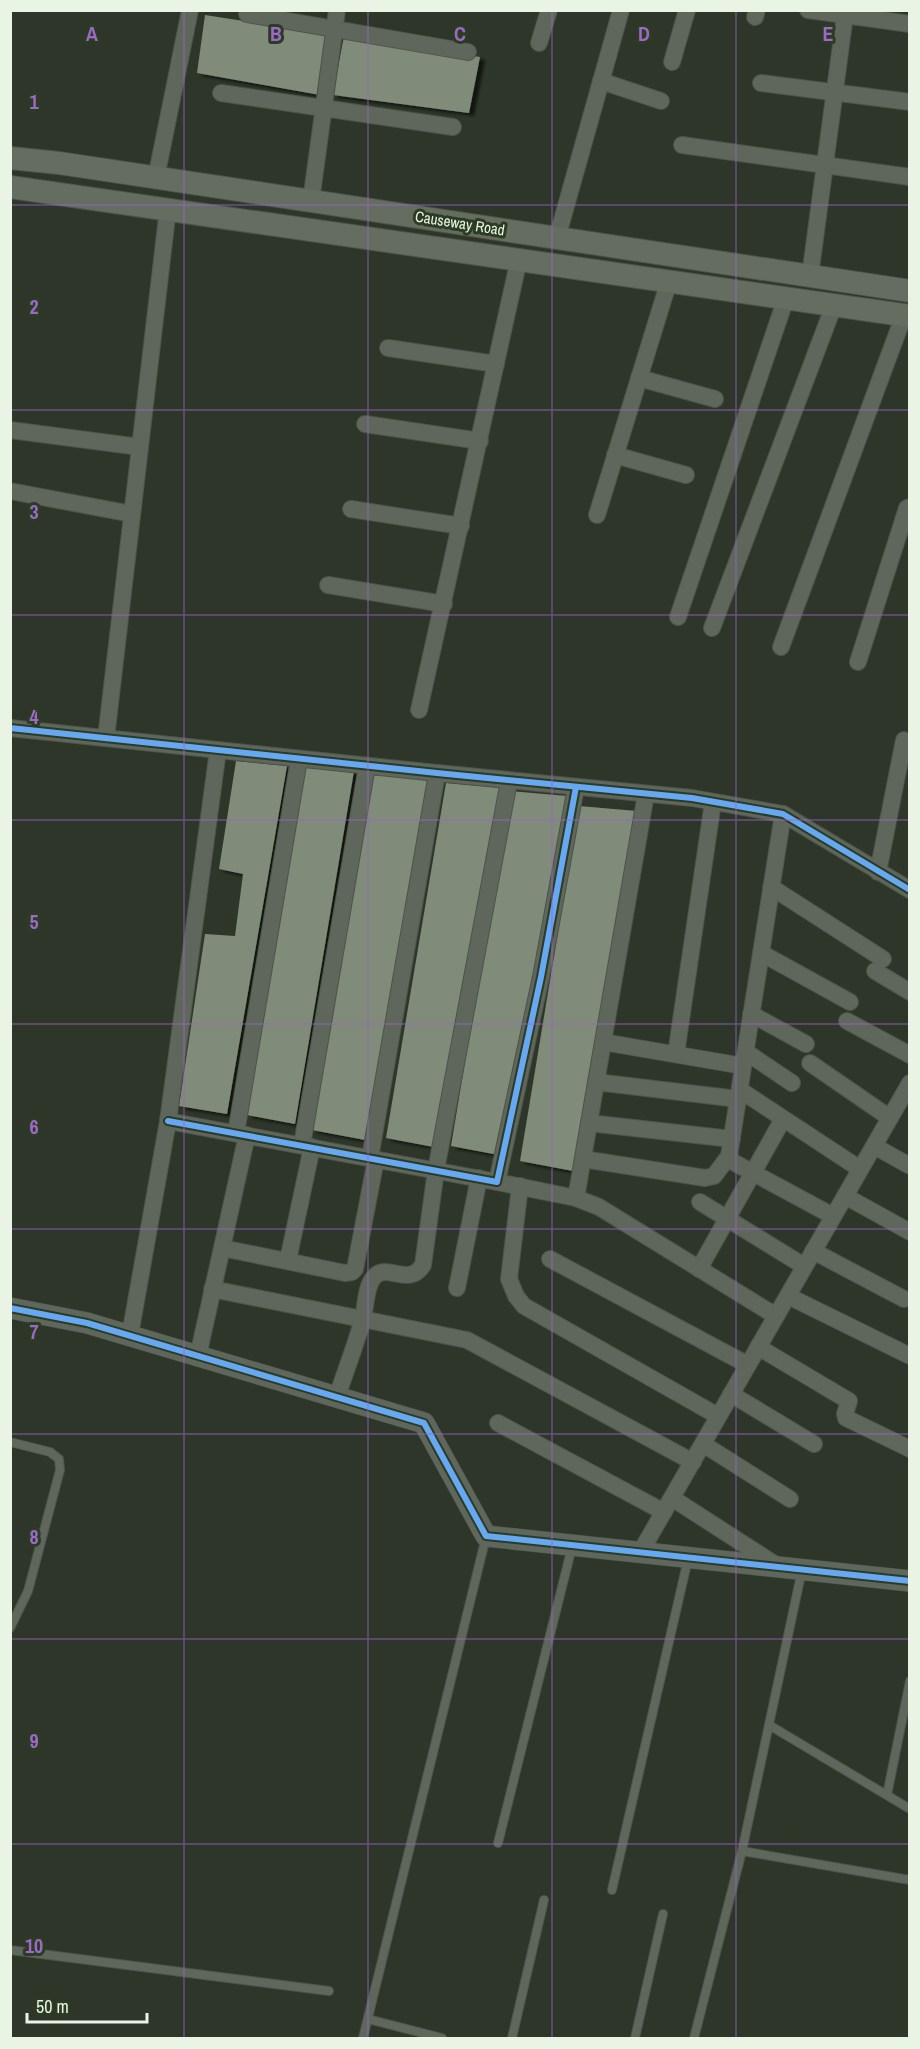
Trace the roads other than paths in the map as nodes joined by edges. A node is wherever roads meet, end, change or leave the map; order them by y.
1 (190, 10) edge
2 (337, 10) edge
3 (549, 10) edge
4 (621, 10) edge
5 (687, 10) edge
6 (808, 10) edge
7 (247, 14) dead end
8 (845, 15) junction
9 (909, 24) edge
10 (335, 29) junction
11 (539, 43) dead end
12 (468, 52) dead end
13 (672, 62) dead end
14 (601, 81) junction
15 (761, 83) dead end
16 (835, 92) junction
17 (221, 93) dead end
18 (661, 101) dead end
19 (909, 102) edge
20 (324, 108) junction
21 (453, 127) dead end
22 (682, 145) dead end
23 (10, 158) edge
24 (825, 165) junction
25 (148, 177) junction
26 (909, 177) edge
27 (195, 184) junction
28 (10, 187) edge
29 (311, 201) junction
30 (137, 204) junction
31 (179, 210) junction
32 (557, 238) junction
33 (519, 259) junction
34 (810, 276) junction
35 (669, 281) junction
36 (909, 291) edge
37 (786, 298) junction
38 (834, 305) junction
39 (907, 316) edge
40 (388, 348) dead end
41 (496, 364) junction
42 (639, 378) junction
43 (715, 399) dead end
44 (365, 424) dead end
45 (10, 430) edge
46 (480, 441) junction
47 (140, 447) junction
48 (615, 455) junction
49 (686, 475) dead end
50 (10, 491) edge
51 (909, 507) edge
52 (351, 509) dead end
53 (132, 514) junction
54 (597, 515) dead end
55 (461, 526) junction
56 (328, 585) dead end
57 (444, 604) junction
58 (678, 617) dead end
59 (712, 628) dead end
60 (781, 646) dead end
61 (858, 662) dead end
62 (420, 710) dead end
63 (10, 728) edge
64 (106, 738) junction
65 (904, 740) dead end
66 (218, 750) junction
67 (299, 759) junction
68 (366, 766) junction
69 (437, 773) junction
70 (508, 780) junction
71 (576, 787) junction
72 (646, 794) junction
73 (713, 802) junction
74 (783, 814) junction
75 (878, 872) junction
76 (771, 887) junction
77 (909, 890) edge
78 (761, 954) junction
79 (909, 992) edge
80 (850, 1002) dead end
81 (751, 1014) junction
82 (848, 1021) dead end
83 (603, 1042) junction
84 (806, 1044) dead end
85 (676, 1054) junction
86 (909, 1055) edge
87 (745, 1059) junction
88 (810, 1063) dead end
89 (596, 1082) junction
90 (792, 1083) dead end
91 (907, 1093) edge
92 (739, 1095) junction
93 (890, 1118) junction
94 (783, 1119) junction
95 (168, 1121) junction
96 (589, 1123) junction
97 (241, 1134) junction
98 (732, 1139) junction
99 (307, 1146) junction
100 (874, 1146) junction
101 (729, 1156) junction
102 (373, 1158) junction
103 (583, 1159) junction
104 (909, 1166) edge
105 (860, 1169) junction
106 (436, 1170) junction
107 (753, 1173) junction
108 (479, 1178) junction
109 (497, 1182) junction
110 (520, 1186) junction
111 (845, 1196) junction
112 (576, 1198) junction
113 (700, 1202) dead end
114 (833, 1216) junction
115 (727, 1219) junction
116 (909, 1232) edge
117 (222, 1248) junction
118 (813, 1251) junction
119 (550, 1259) dead end
120 (288, 1260) junction
121 (804, 1266) junction
122 (699, 1269) junction
123 (457, 1288) dead end
124 (212, 1289) junction
125 (788, 1296) junction
126 (904, 1299) dead end
127 (10, 1308) edge
128 (776, 1316) junction
129 (363, 1320) junction
130 (130, 1335) junction
131 (758, 1347) junction
132 (198, 1356) junction
133 (909, 1356) edge
134 (748, 1365) junction
135 (731, 1394) junction
136 (337, 1397) junction
137 (718, 1416) junction
138 (498, 1423) dead end
139 (10, 1442) edge
140 (814, 1443) dead end
141 (703, 1444) junction
142 (909, 1449) edge
143 (693, 1462) junction
144 (790, 1499) dead end
145 (668, 1505) junction
146 (486, 1536) junction
147 (572, 1546) junction
148 (640, 1553) junction
149 (688, 1558) junction
150 (780, 1568) junction
151 (802, 1570) junction
152 (909, 1581) edge
153 (10, 1628) edge
154 (909, 1681) edge
155 (769, 1725) junction
156 (887, 1795) junction
157 (909, 1809) edge
158 (498, 1844) dead end
159 (742, 1851) junction
160 (909, 1880) edge
161 (612, 1890) dead end
162 (544, 1900) dead end
163 (663, 1914) dead end
164 (10, 1950) edge
165 (329, 1991) dead end
166 (368, 2019) junction
167 (363, 2038) edge
168 (442, 2038) edge
169 (512, 2038) edge
170 (635, 2038) edge
171 (694, 2038) edge

1 - 25 street
2 - 10 street
3 - 11 street
4 - 14 street
5 - 13 street
6 - 8 street
7 - 10 street
8 - 9 street
8 - 16 street
10 - 12 street
10 - 20 street
14 - 18 street
14 - 32 street
15 - 16 street
16 - 19 street
16 - 24 street
17 - 20 street
20 - 21 street
20 - 29 street
22 - 24 street
23 - 25 main road, Causeway Road
24 - 26 street
24 - 34 street
25 - 27 main road, Causeway Road
25 - 30 main road
27 - 29 main road, Causeway Road
27 - 31 main road
28 - 30 main road, Causeway Road
29 - 32 main road, Causeway Road
30 - 31 main road, Causeway Road
31 - 33 main road, Causeway Road
31 - 47 street
32 - 34 main road, Causeway Road
33 - 35 main road, Causeway Road
33 - 41 street
34 - 36 main road, Causeway Road
35 - 37 main road, Causeway Road
35 - 42 street
37 - 38 main road, Causeway Road
37 - 58 street
38 - 39 main road, Causeway Road
38 - 59 street
39 - 60 street
40 - 41 street
41 - 46 street
42 - 43 street
42 - 48 street
44 - 46 street
45 - 47 street
46 - 55 street
47 - 53 street
48 - 49 street
48 - 54 street
50 - 53 street
51 - 61 street
52 - 55 street
53 - 64 street
55 - 57 street
56 - 57 street
57 - 62 street
63 - 64 street
64 - 66 street
65 - 75 street
66 - 67 street
66 - 95 street
67 - 68 street
67 - 97 street
68 - 69 street
68 - 99 street
69 - 70 street
69 - 102 street
70 - 71 street
70 - 106 street
71 - 72 street
71 - 109 street
72 - 73 street
72 - 83 street
73 - 74 street
73 - 85 street
74 - 75 street
74 - 76 street
75 - 77 street
76 - 78 street
76 - 79 street
78 - 80 street
78 - 81 street
81 - 84 street
81 - 87 street
82 - 86 street
83 - 85 street
83 - 89 street
85 - 87 street
87 - 90 street
87 - 92 street
88 - 93 street
89 - 92 street
89 - 96 street
91 - 93 street
92 - 94 street
92 - 98 street
93 - 100 street
94 - 105 street
94 - 107 street
95 - 97 street
95 - 130 street
96 - 98 street
96 - 103 street
97 - 99 street
97 - 117 street
98 - 101 street
99 - 102 street
99 - 120 street
100 - 104 street
100 - 105 street
101 - 103 street
101 - 107 street
102 - 106 street
102 - 120 street
103 - 112 street
105 - 111 street
106 - 108 street
106 - 129 street
107 - 114 street
107 - 115 street
108 - 109 street
108 - 123 street
109 - 110 street
110 - 112 street
110 - 137 street
111 - 114 street
111 - 116 street
112 - 122 street
113 - 115 street
114 - 118 street
115 - 121 street
115 - 122 street
117 - 120 street
117 - 124 street
118 - 121 street
118 - 126 street
119 - 134 street
121 - 125 street
122 - 128 street
124 - 129 street
124 - 132 street
125 - 128 street
125 - 133 street
127 - 130 street
128 - 131 street
129 - 136 street
129 - 143 street
130 - 132 street
131 - 134 street
131 - 142 street
132 - 136 street
134 - 135 street
135 - 137 street
135 - 140 street
136 - 146 street
137 - 141 street
138 - 145 street
139 - 153 lane
141 - 143 street
141 - 144 street
143 - 145 street
145 - 148 street
145 - 150 street
146 - 147 street
146 - 166 lane
147 - 148 street
147 - 158 lane
148 - 149 street
149 - 150 street
149 - 161 lane
150 - 151 street
151 - 152 street
151 - 155 lane
154 - 156 lane
155 - 156 lane
155 - 159 lane
156 - 157 lane
159 - 160 lane
159 - 171 lane
162 - 169 lane
163 - 170 lane
164 - 165 lane
166 - 167 lane
166 - 168 lane

